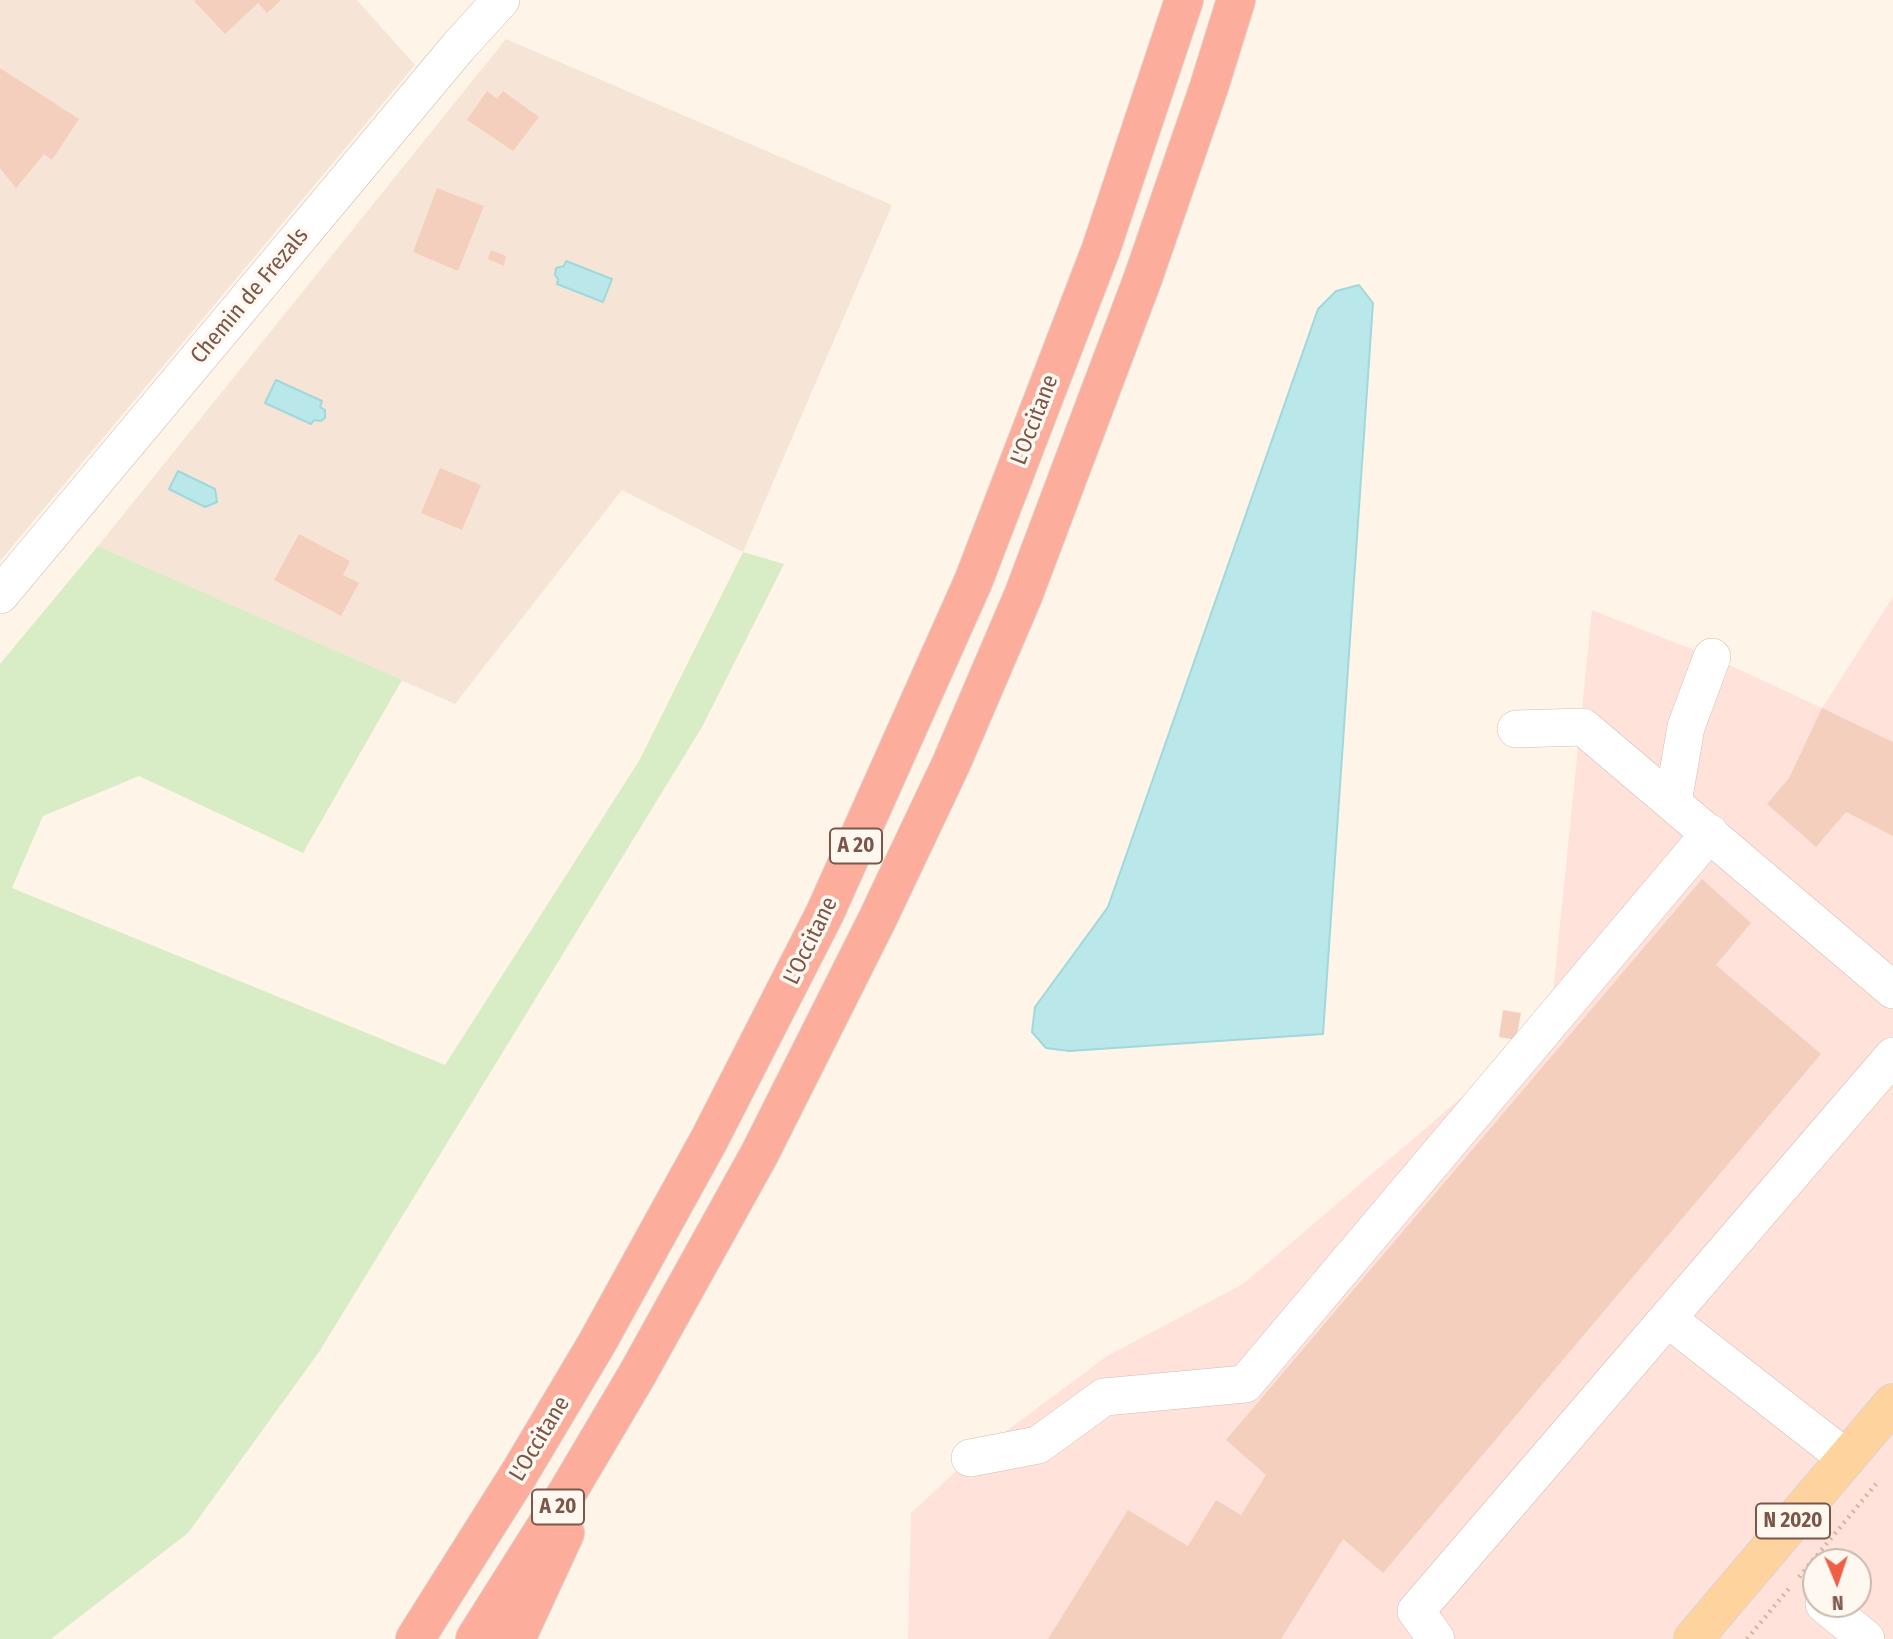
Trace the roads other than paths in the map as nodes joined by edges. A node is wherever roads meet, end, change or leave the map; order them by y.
1 (502, 0) edge
2 (1184, 0) edge
3 (1236, 0) edge
4 (0, 595) edge
5 (1712, 657) dead end
6 (1516, 729) dead end
7 (1673, 802) junction
8 (1710, 833) junction
9 (1893, 990) edge
10 (1893, 1056) edge
11 (1668, 1319) junction
12 (638, 1373) junction
13 (1893, 1403) edge
14 (970, 1458) dead end
15 (1846, 1458) junction
16 (1841, 1618) edge
17 (415, 1639) edge
18 (475, 1639) edge
19 (516, 1639) edge
20 (1436, 1639) edge
21 (1693, 1639) edge
22 (1866, 1639) edge

1 - 4 street, Chemin de Frezals
2 - 17 highway, L'Occitane / A 20
3 - 12 highway, A 20
5 - 7 street
6 - 7 street
7 - 8 street
8 - 9 street
8 - 14 street
10 - 11 street
11 - 15 street
11 - 20 street
12 - 18 highway, A 20
12 - 19 highway
13 - 15 main road, N 2020
15 - 21 main road, N 2020
16 - 22 street

